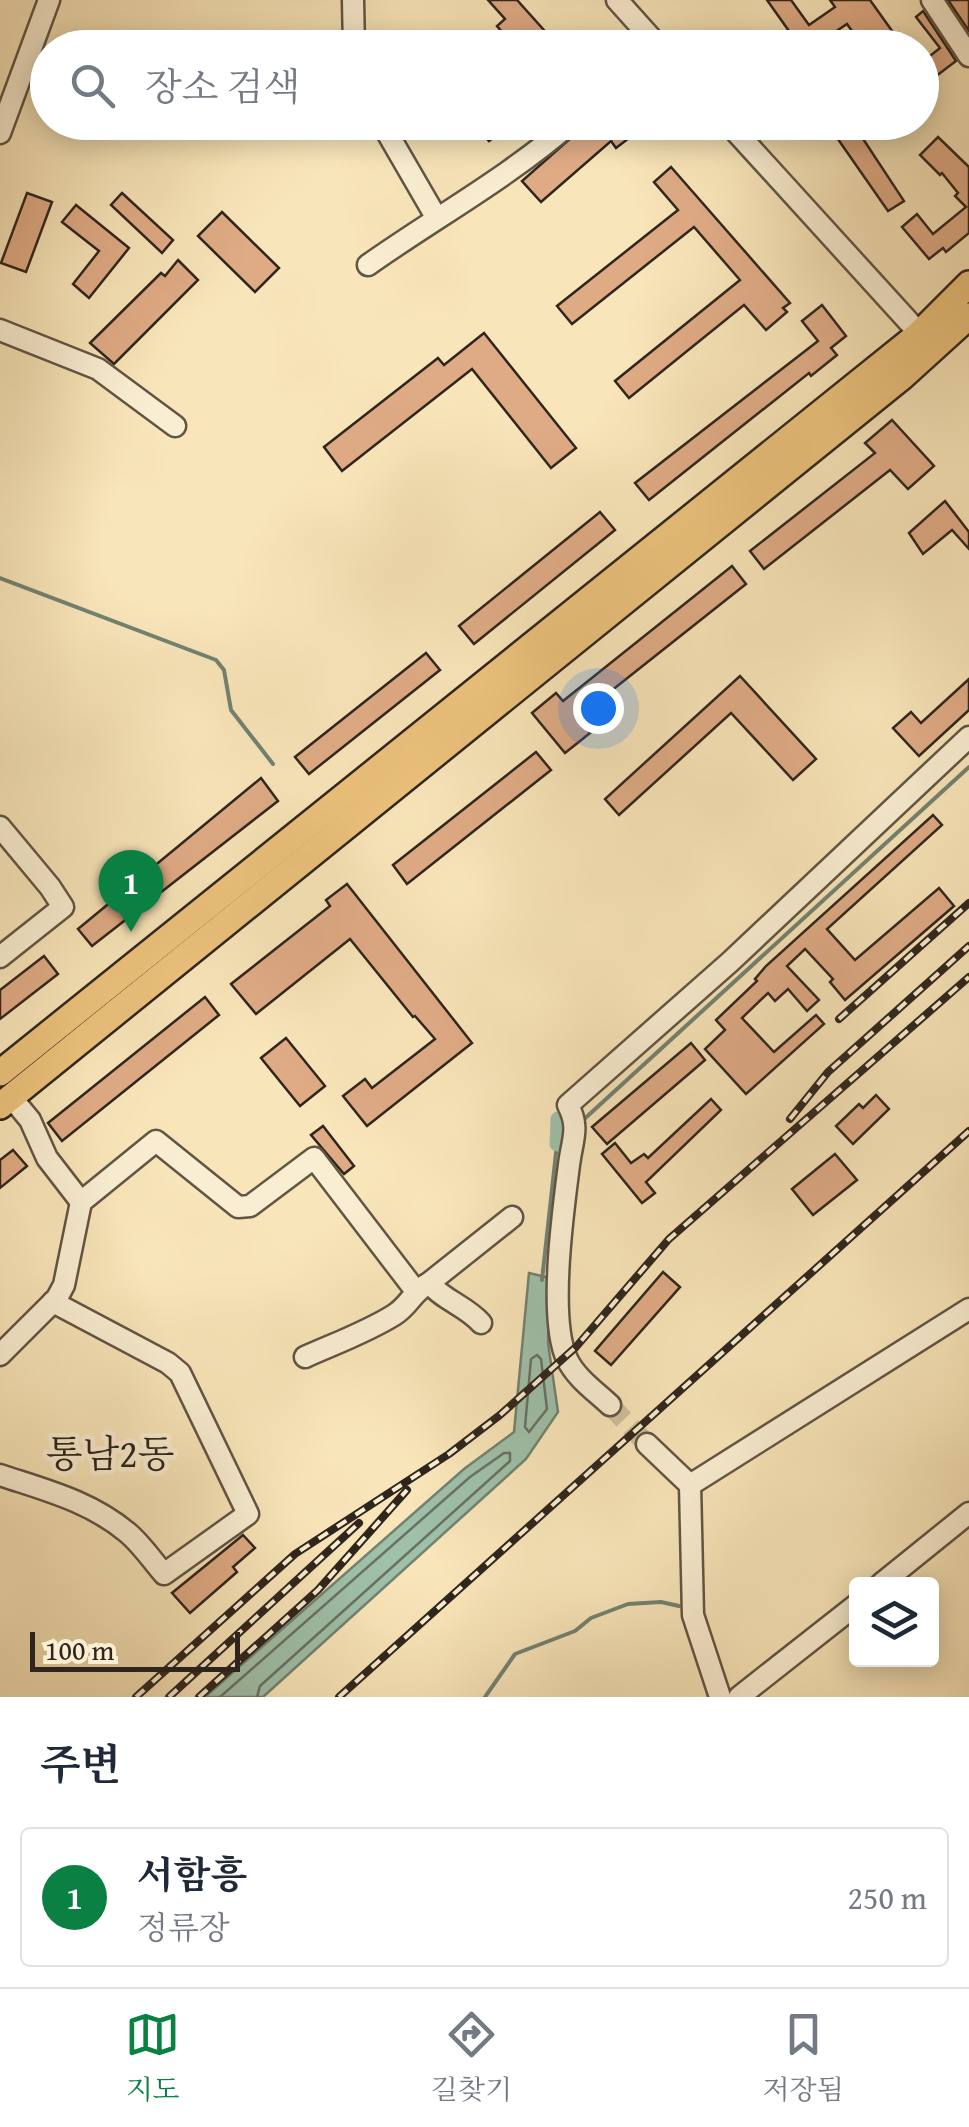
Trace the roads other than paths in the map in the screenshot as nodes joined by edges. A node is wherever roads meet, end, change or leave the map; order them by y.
1 (49, 0) edge
2 (353, 0) edge
3 (618, 0) edge
4 (932, 0) edge
5 (38, 30) edge
6 (354, 30) edge
7 (644, 30) edge
8 (30, 52) edge
9 (969, 56) edge
10 (0, 133) edge
11 (392, 140) edge
12 (550, 140) edge
13 (743, 140) edge
14 (436, 217) junction
15 (368, 266) dead end
16 (969, 284) edge
17 (969, 316) edge
18 (0, 330) edge
19 (926, 341) junction
20 (175, 426) dead end
21 (969, 737) edge
22 (0, 827) edge
23 (0, 957) edge
24 (16, 1071) edge
25 (6, 1101) edge
26 (80, 1202) junction
27 (512, 1217) dead end
28 (422, 1287) junction
29 (53, 1302) junction
30 (969, 1309) edge
31 (481, 1323) dead end
32 (0, 1355) edge
33 (305, 1357) dead end
34 (610, 1404) tunnel mouth
35 (647, 1444) tunnel mouth
36 (0, 1474) edge
37 (690, 1485) junction
38 (969, 1513) edge
39 (890, 1577) edge
40 (849, 1610) edge
41 (720, 1697) edge
42 (739, 1697) edge

1 - 5 street
2 - 6 street
3 - 7 street
4 - 9 street
8 - 10 street
11 - 14 street
12 - 14 street
13 - 19 street
14 - 15 street
16 - 19 main road
17 - 19 main road
18 - 20 street
19 - 24 main road
21 - 34 street
22 - 23 street
24 - 25 main road
25 - 26 street
26 - 28 street
26 - 29 street
27 - 28 street
28 - 31 street
28 - 33 street
29 - 32 street
29 - 36 street
30 - 37 street
35 - 37 street
37 - 41 street
38 - 39 street
40 - 42 street

